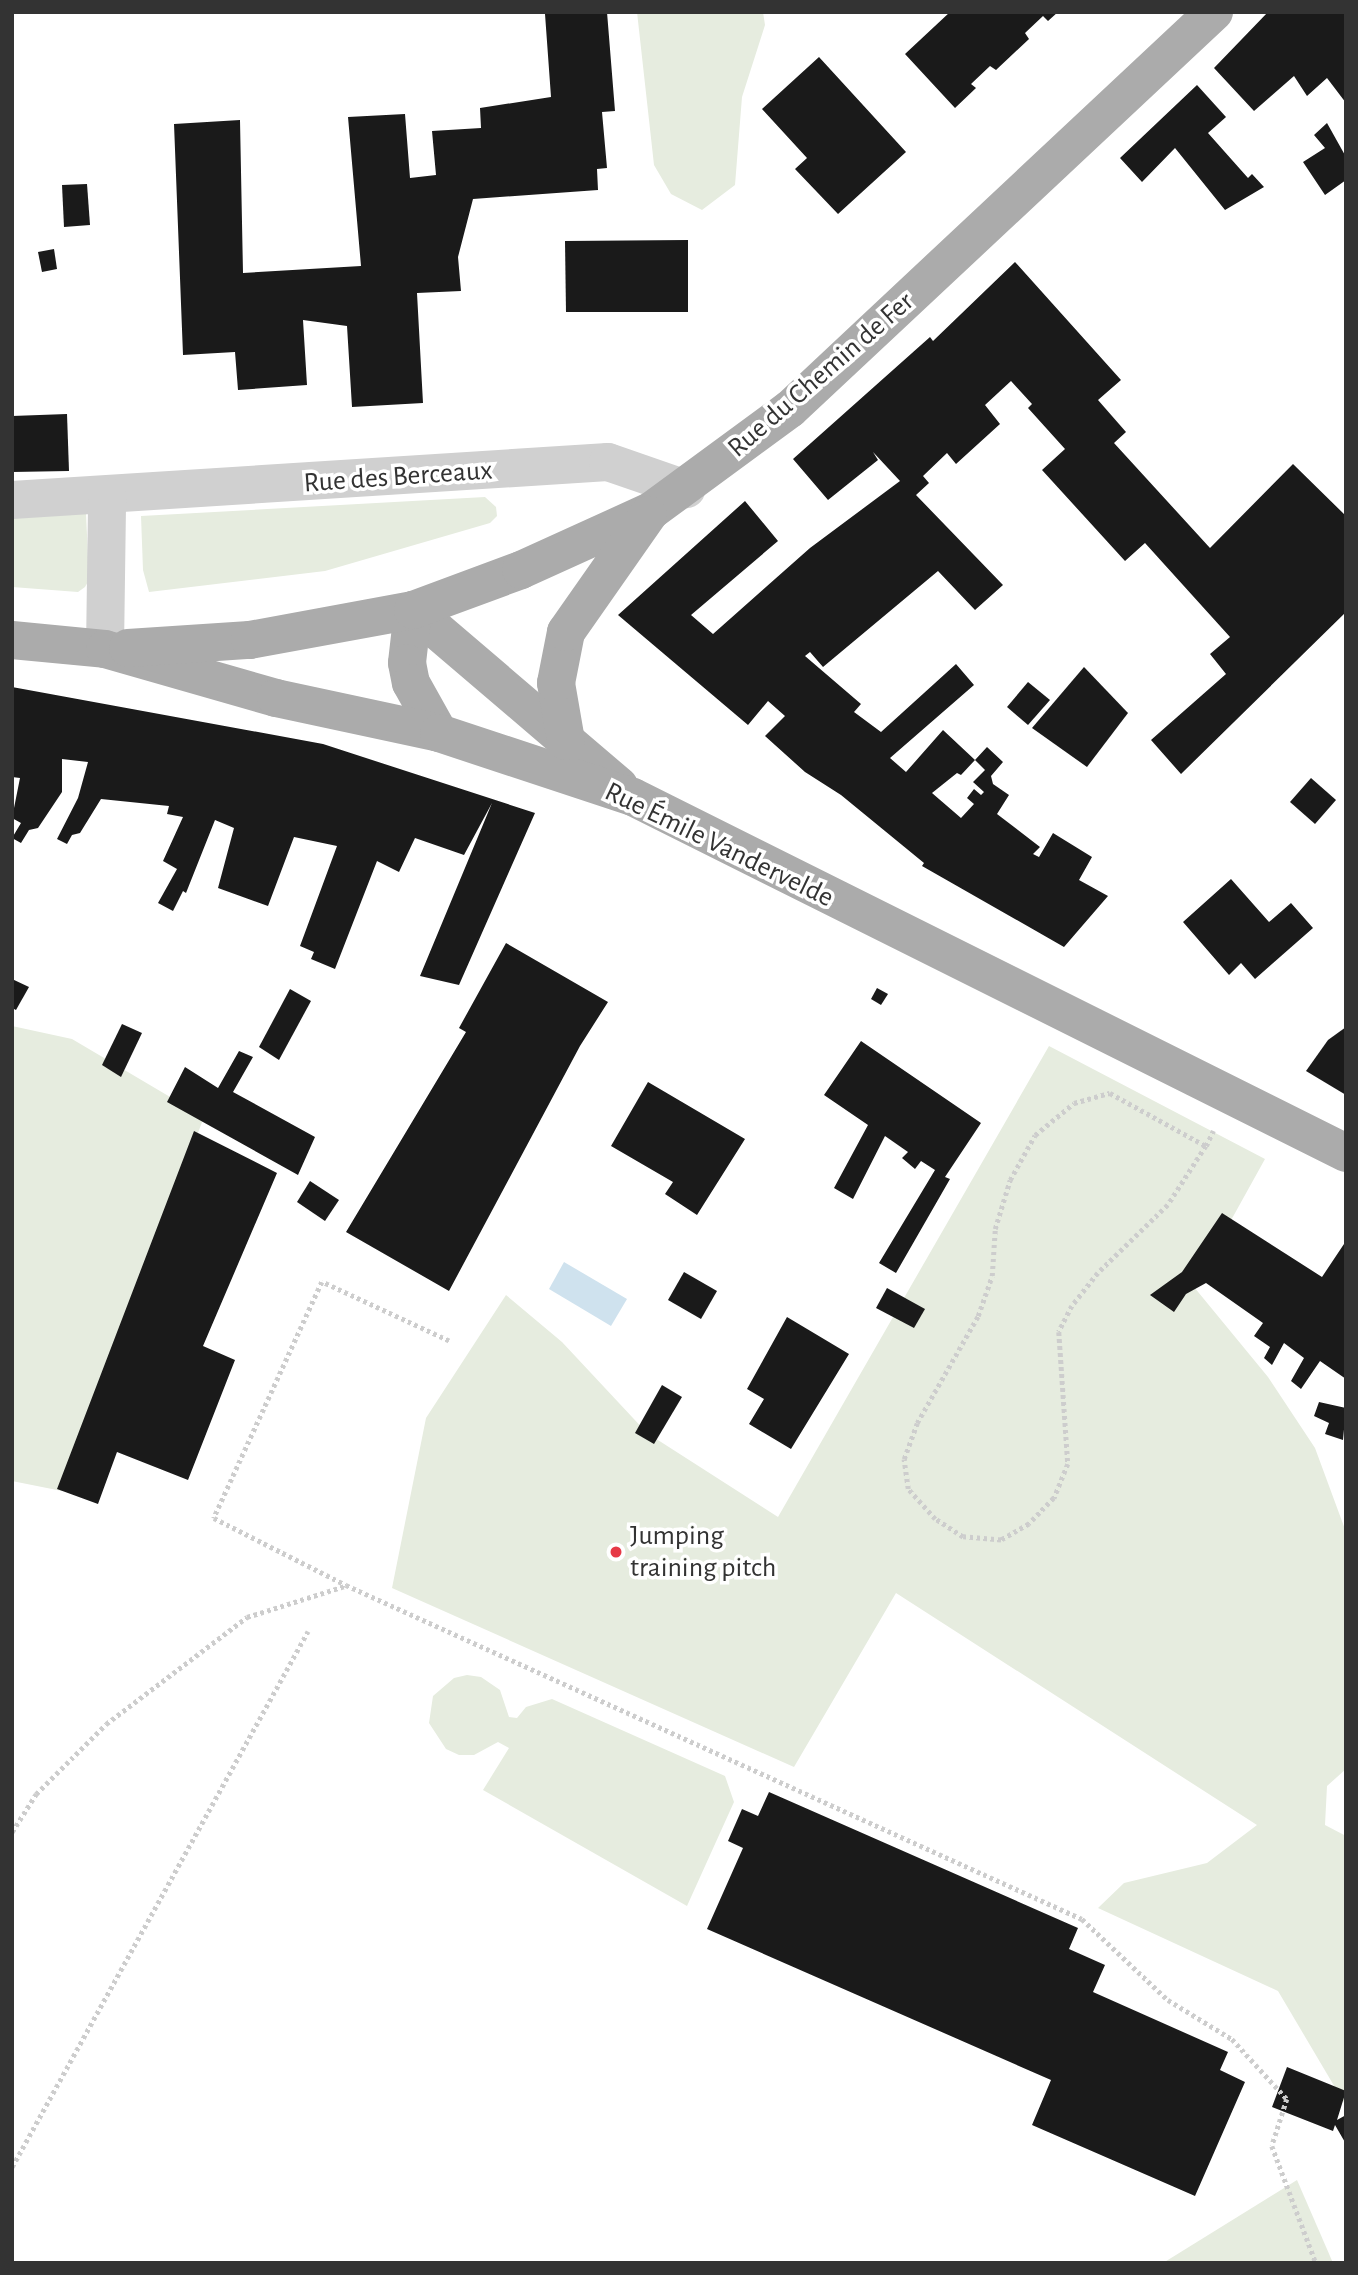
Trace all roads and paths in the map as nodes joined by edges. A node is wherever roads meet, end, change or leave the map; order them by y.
1 (1214, 12) edge
2 (686, 489) junction
3 (107, 497) junction
4 (12, 500) edge
5 (651, 510) junction
6 (413, 610) junction
7 (12, 640) edge
8 (105, 649) junction
9 (439, 733) junction
10 (566, 741) junction
11 (633, 797) junction
12 (1144, 1109) joint
13 (1346, 1153) edge
14 (449, 1341) dead end
15 (346, 1585) junction
16 (308, 1631) dead end
17 (12, 1832) edge
18 (12, 2167) edge
19 (1316, 2263) edge

1 - 2 main road, Rue du Chemin de Fer
2 - 3 street, Rue des Berceaux
2 - 5 main road, Rue du Chemin de Fer
3 - 4 street, Rue des Berceaux
3 - 8 street
5 - 6 main road, Rue du Chemin de Fer
5 - 10 main road
6 - 8 main road, Rue du Chemin de Fer
6 - 9 main road
6 - 10 main road
7 - 8 main road, Rue Émile Vandervelde
8 - 9 main road, Rue Émile Vandervelde
9 - 11 main road, Rue Émile Vandervelde
10 - 11 main road
11 - 13 main road, Rue Émile Vandervelde
12 - 12 path
14 - 15 path
15 - 17 path
15 - 19 path
16 - 18 path

